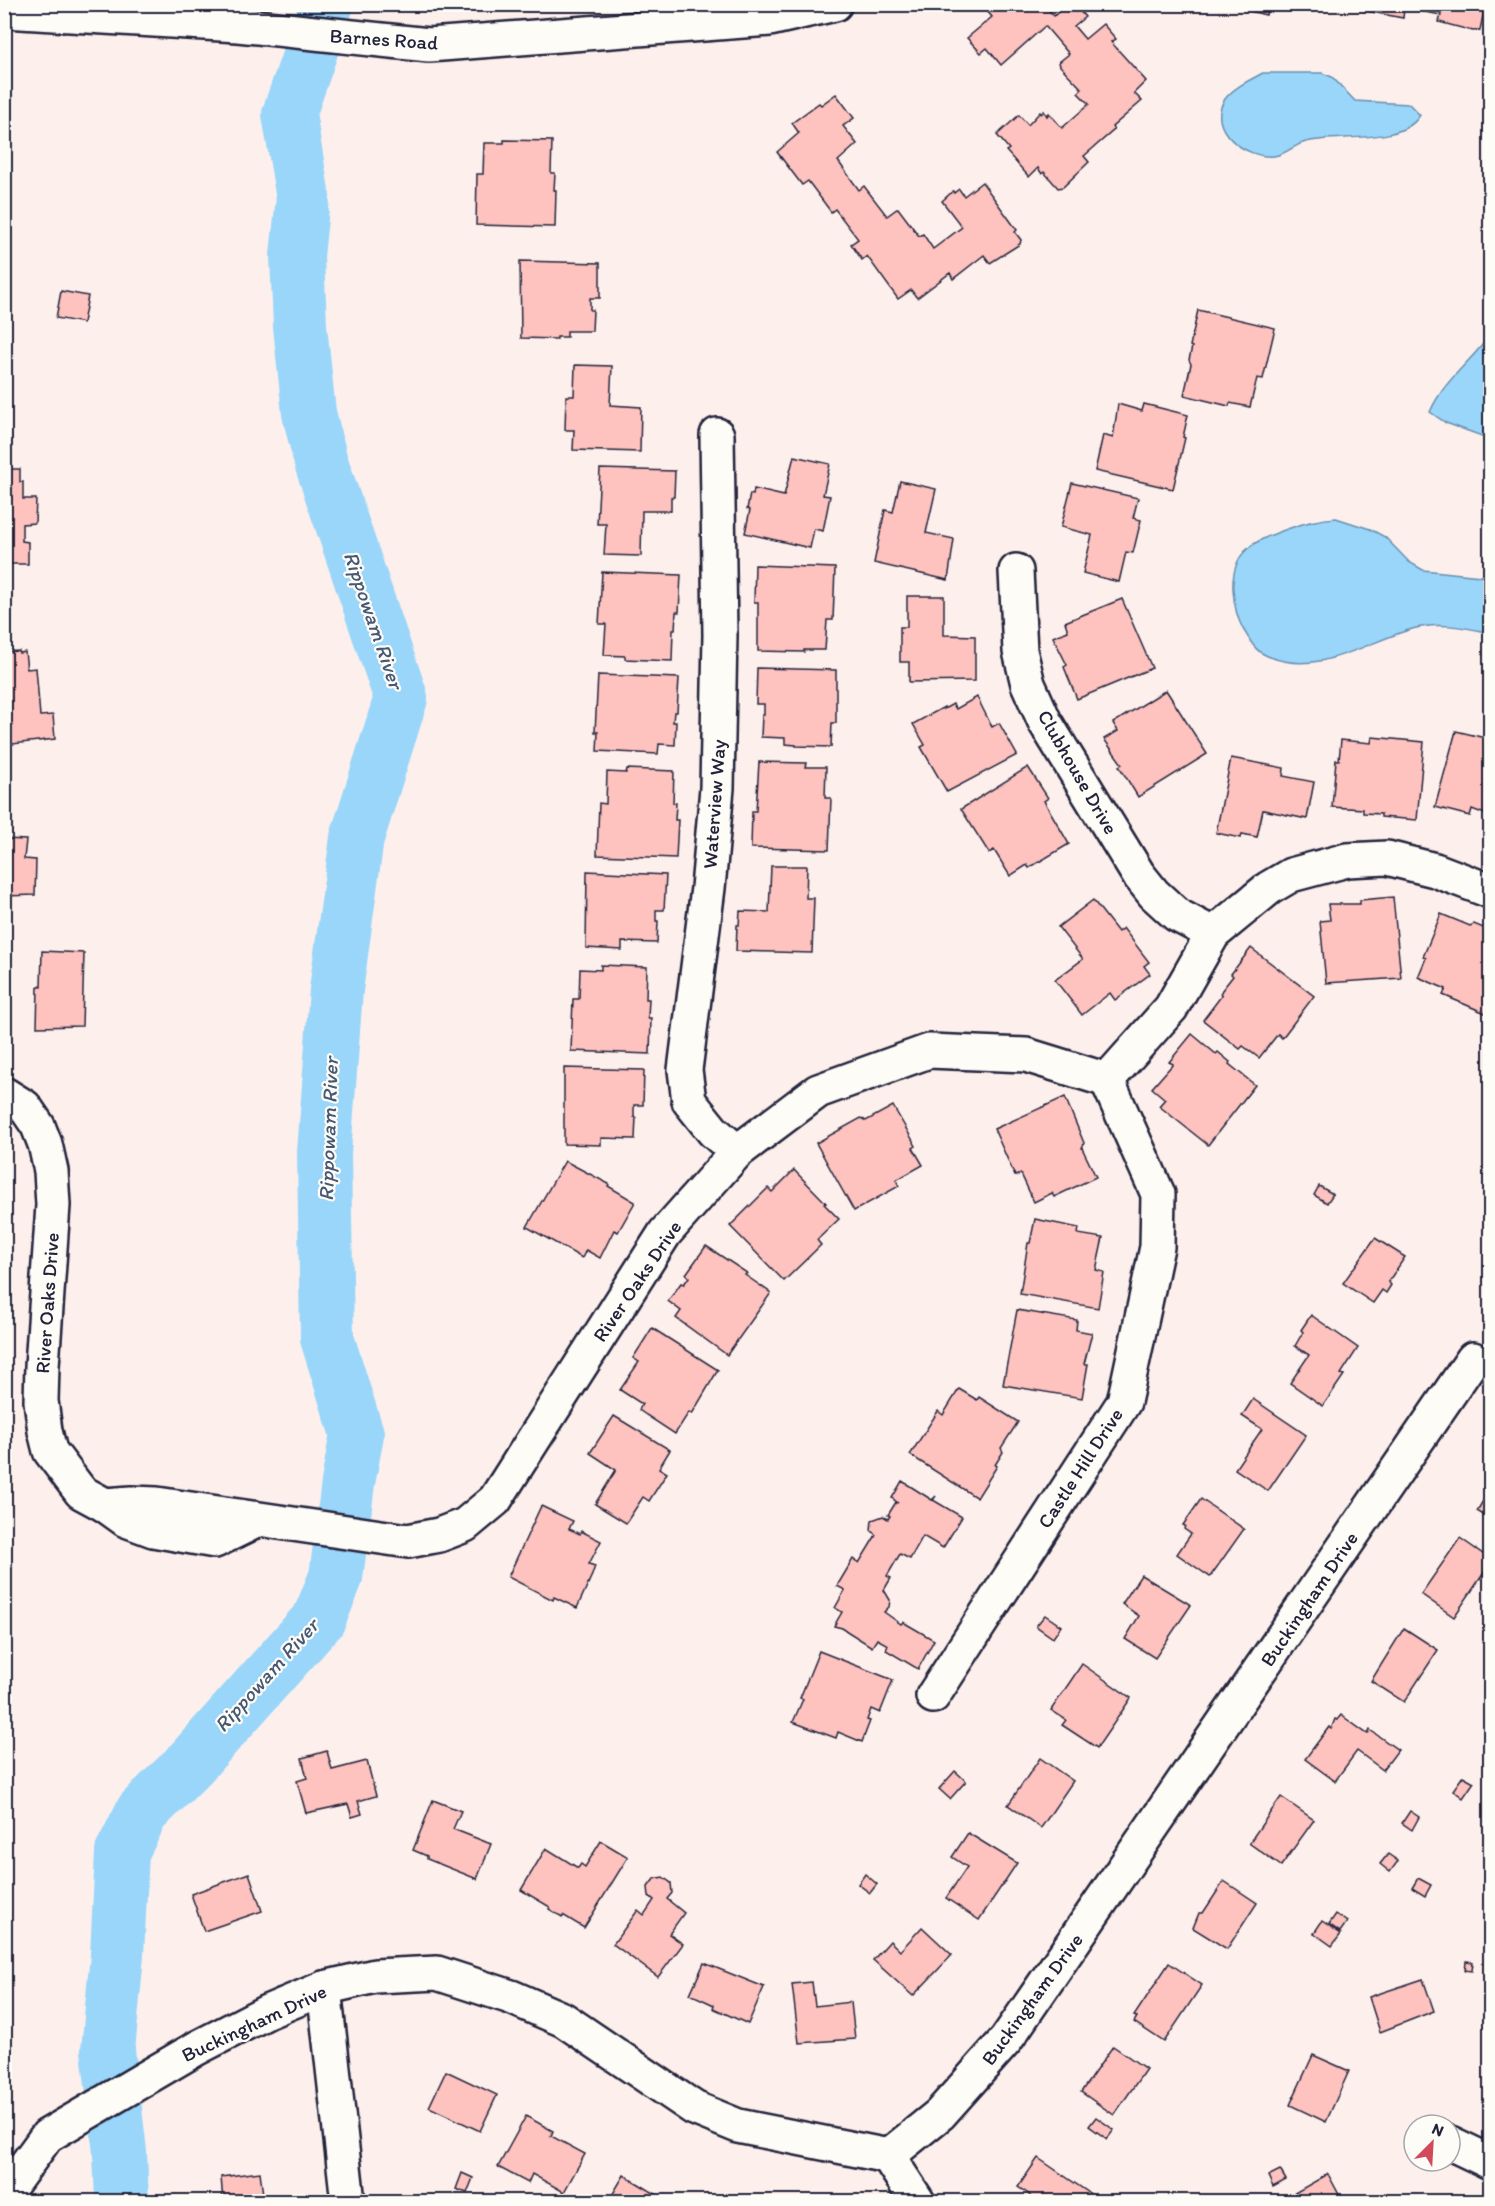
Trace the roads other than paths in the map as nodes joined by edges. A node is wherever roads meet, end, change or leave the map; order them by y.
1 (835, 4) edge
2 (4, 11) edge
3 (717, 435) dead end
4 (1016, 571) dead end
5 (1491, 891) edge
6 (1213, 934) junction
7 (1107, 1080) junction
8 (4, 1094) edge
9 (737, 1152) junction
10 (1473, 1359) dead end
11 (933, 1696) dead end
12 (324, 1988) junction
13 (1462, 2149) edge
14 (888, 2156) junction
15 (1491, 2162) edge
16 (4, 2195) edge
17 (348, 2202) edge
18 (918, 2202) edge

1 - 2 street, Barnes Road
3 - 9 street, Waterview Way
4 - 6 street, Clubhouse Drive
5 - 6 street
6 - 7 street
7 - 9 street, River Oaks Drive
7 - 11 street, Castle Hill Drive
8 - 9 street, River Oaks Drive
10 - 14 street, Buckingham Drive
12 - 14 street, Buckingham Drive
12 - 16 street, Buckingham Drive
12 - 17 street
13 - 15 street
14 - 18 street

